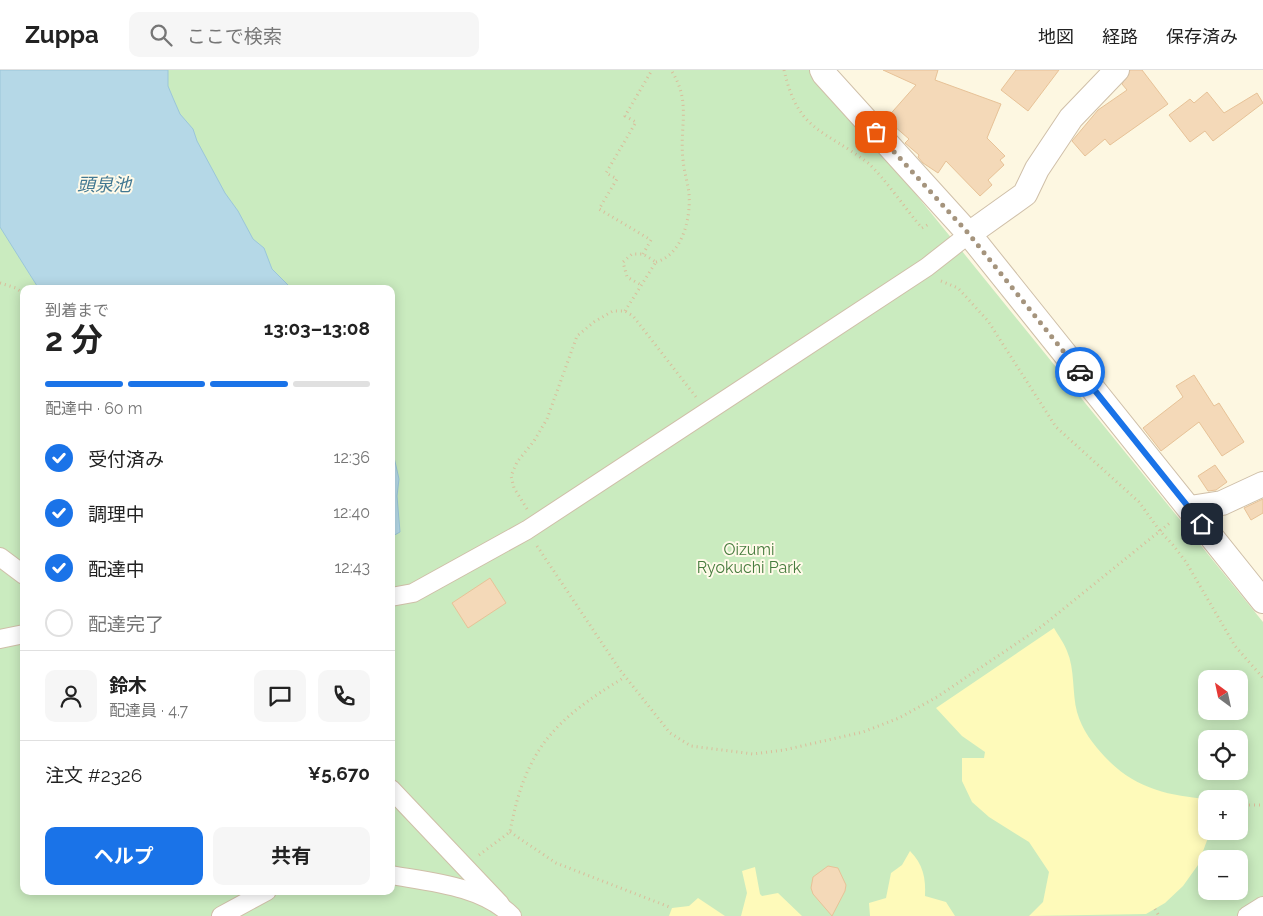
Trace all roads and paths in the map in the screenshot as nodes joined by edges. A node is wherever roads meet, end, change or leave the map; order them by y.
1 (652, 70) edge
2 (671, 70) edge
3 (784, 70) edge
4 (822, 70) edge
5 (1117, 70) edge
6 (922, 228) dead end
7 (969, 234) junction
8 (643, 254) junction
9 (656, 262) junction
10 (927, 267) junction
11 (0, 283) edge
12 (640, 285) junction
13 (20, 291) edge
14 (625, 311) junction
15 (707, 411) junction
16 (1263, 484) edge
17 (1190, 508) junction
18 (531, 527) junction
19 (1160, 531) junction
20 (0, 557) edge
21 (20, 572) edge
22 (395, 596) edge
23 (1263, 601) edge
24 (20, 635) edge
25 (0, 639) edge
26 (626, 677) junction
27 (1263, 678) edge
28 (395, 793) edge
29 (1248, 805) edge
30 (1263, 805) edge
31 (510, 832) junction
32 (464, 866) junction
33 (395, 876) edge
34 (260, 895) edge
35 (1263, 906) edge
36 (672, 908) dead end
37 (1154, 909) dead end
38 (506, 910) edge
39 (221, 916) edge
40 (1159, 916) edge
41 (1247, 916) edge

1 - 8 path
2 - 9 path
3 - 6 path
4 - 7 street
5 - 7 street
7 - 10 street
7 - 17 street
8 - 9 path
8 - 12 path
9 - 12 path
10 - 15 street
10 - 19 path
11 - 13 path
12 - 14 path
14 - 15 path
14 - 18 path
15 - 18 street
16 - 17 street
17 - 19 path
17 - 23 street
18 - 22 street
18 - 26 path
19 - 26 path
19 - 27 path
20 - 21 street
24 - 25 street
26 - 31 path
28 - 32 street
29 - 30 path
31 - 32 path
31 - 36 path
32 - 38 street
33 - 38 street
34 - 39 street
35 - 41 street
37 - 40 path

